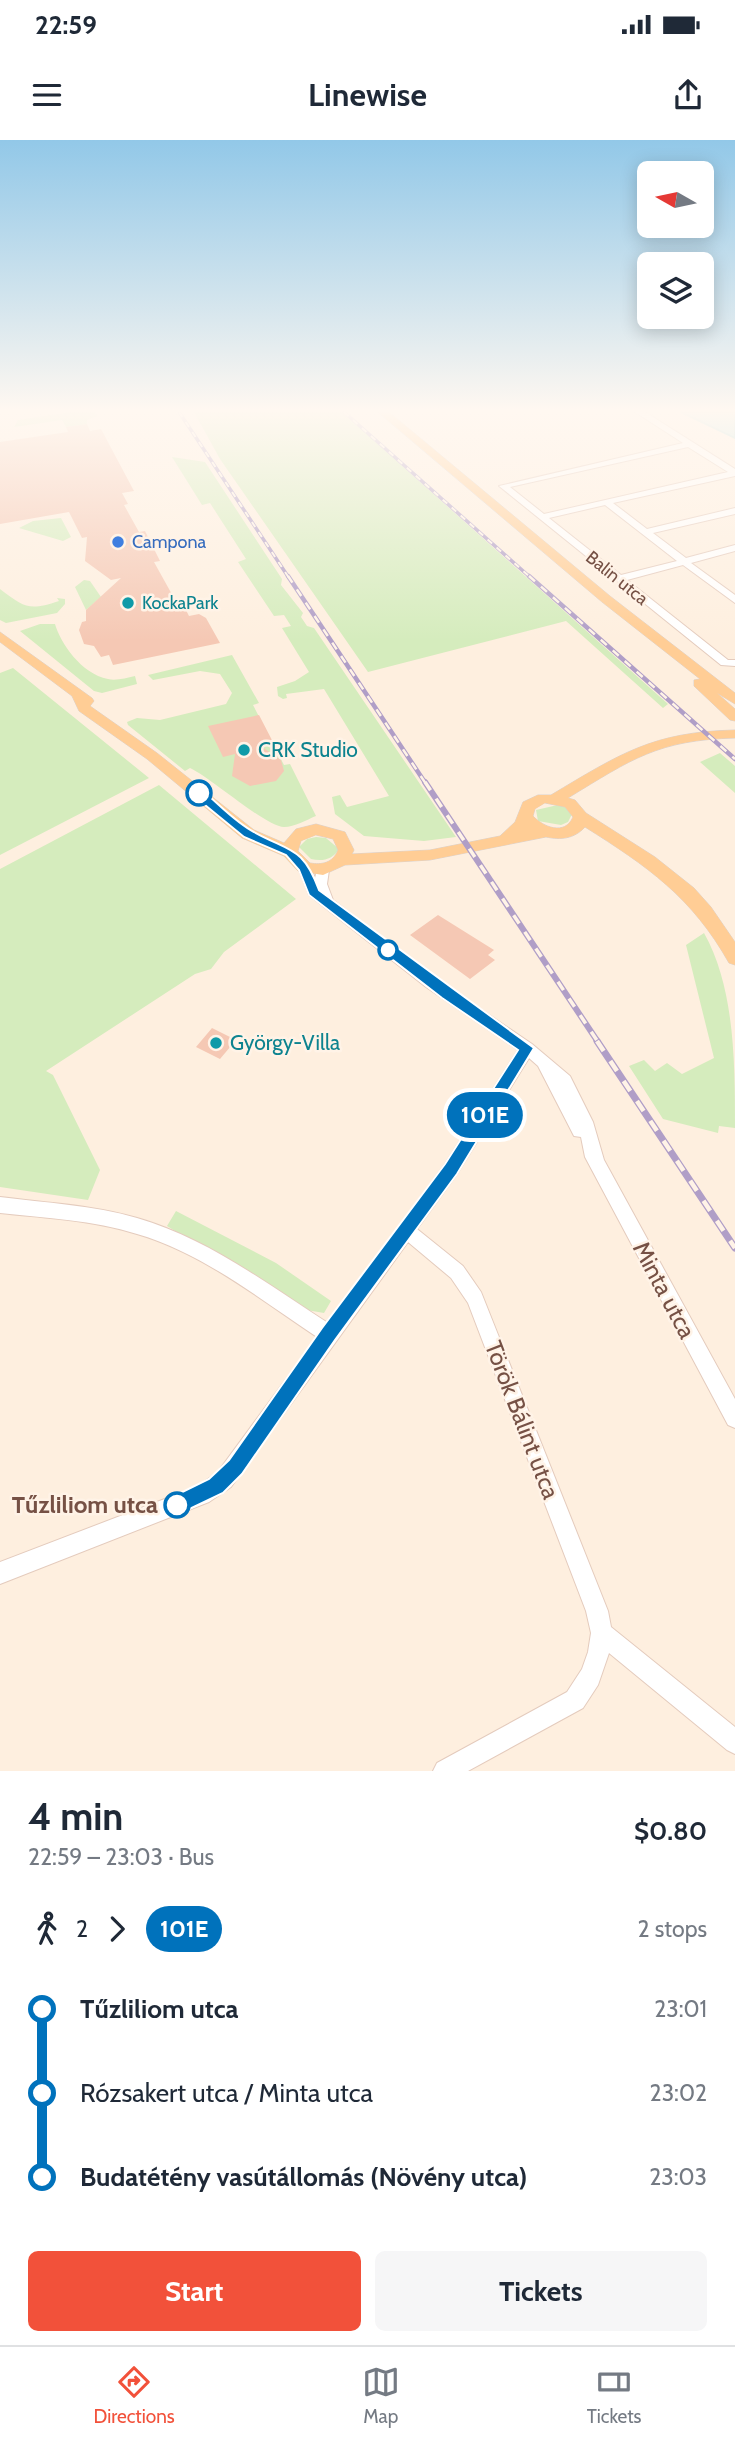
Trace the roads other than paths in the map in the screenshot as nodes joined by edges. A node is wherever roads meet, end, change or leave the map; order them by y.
1 (474, 488) edge
2 (506, 488) edge
3 (671, 488) edge
4 (607, 503) junction
5 (735, 511) edge
6 (543, 517) junction
7 (646, 533) junction
8 (735, 548) edge
9 (684, 562) junction
10 (619, 579) junction
11 (730, 592) edge
12 (735, 600) edge
13 (0, 636) edge
14 (735, 663) edge
15 (727, 693) edge
16 (735, 717) edge
17 (735, 734) edge
18 (695, 735) junction
19 (735, 740) edge
20 (587, 780) junction
21 (556, 798) junction
22 (578, 811) junction
23 (526, 818) junction
24 (570, 831) junction
25 (544, 832) junction
26 (505, 838) junction
27 (626, 845) junction
28 (292, 846) junction
29 (344, 852) junction
30 (304, 867) junction
31 (323, 870) junction
32 (332, 906) junction
33 (735, 958) edge
34 (527, 1048) junction
35 (0, 1205) edge
36 (406, 1230) junction
37 (328, 1334) junction
38 (735, 1418) edge
39 (0, 1573) edge
40 (602, 1633) junction
41 (735, 1742) edge
42 (446, 1771) edge

1 - 15 main road
2 - 6 street, Balin utca
3 - 4 street
4 - 6 street
4 - 7 street
5 - 7 street
6 - 10 street, Balin utca
7 - 9 street
8 - 9 street
9 - 10 street
9 - 11 street
10 - 14 street, Balin utca
11 - 12 street
13 - 28 main road
15 - 16 main road
17 - 18 main road
18 - 19 main road
18 - 20 main road
20 - 21 main road
20 - 22 main road
21 - 22 main road
21 - 23 main road
22 - 24 main road
22 - 27 main road
23 - 25 main road
23 - 26 main road
24 - 25 main road
24 - 27 main road
25 - 26 main road
26 - 29 main road
27 - 33 main road
28 - 29 main road
28 - 30 main road
29 - 31 main road
30 - 31 main road
30 - 32 street, Minta utca
31 - 32 street
32 - 34 street, Minta utca
34 - 36 street
34 - 38 street, Minta utca
35 - 37 street
36 - 37 street
36 - 40 street, Török Bálint utca
37 - 39 street
40 - 41 street
40 - 42 street, Török Bálint utca

